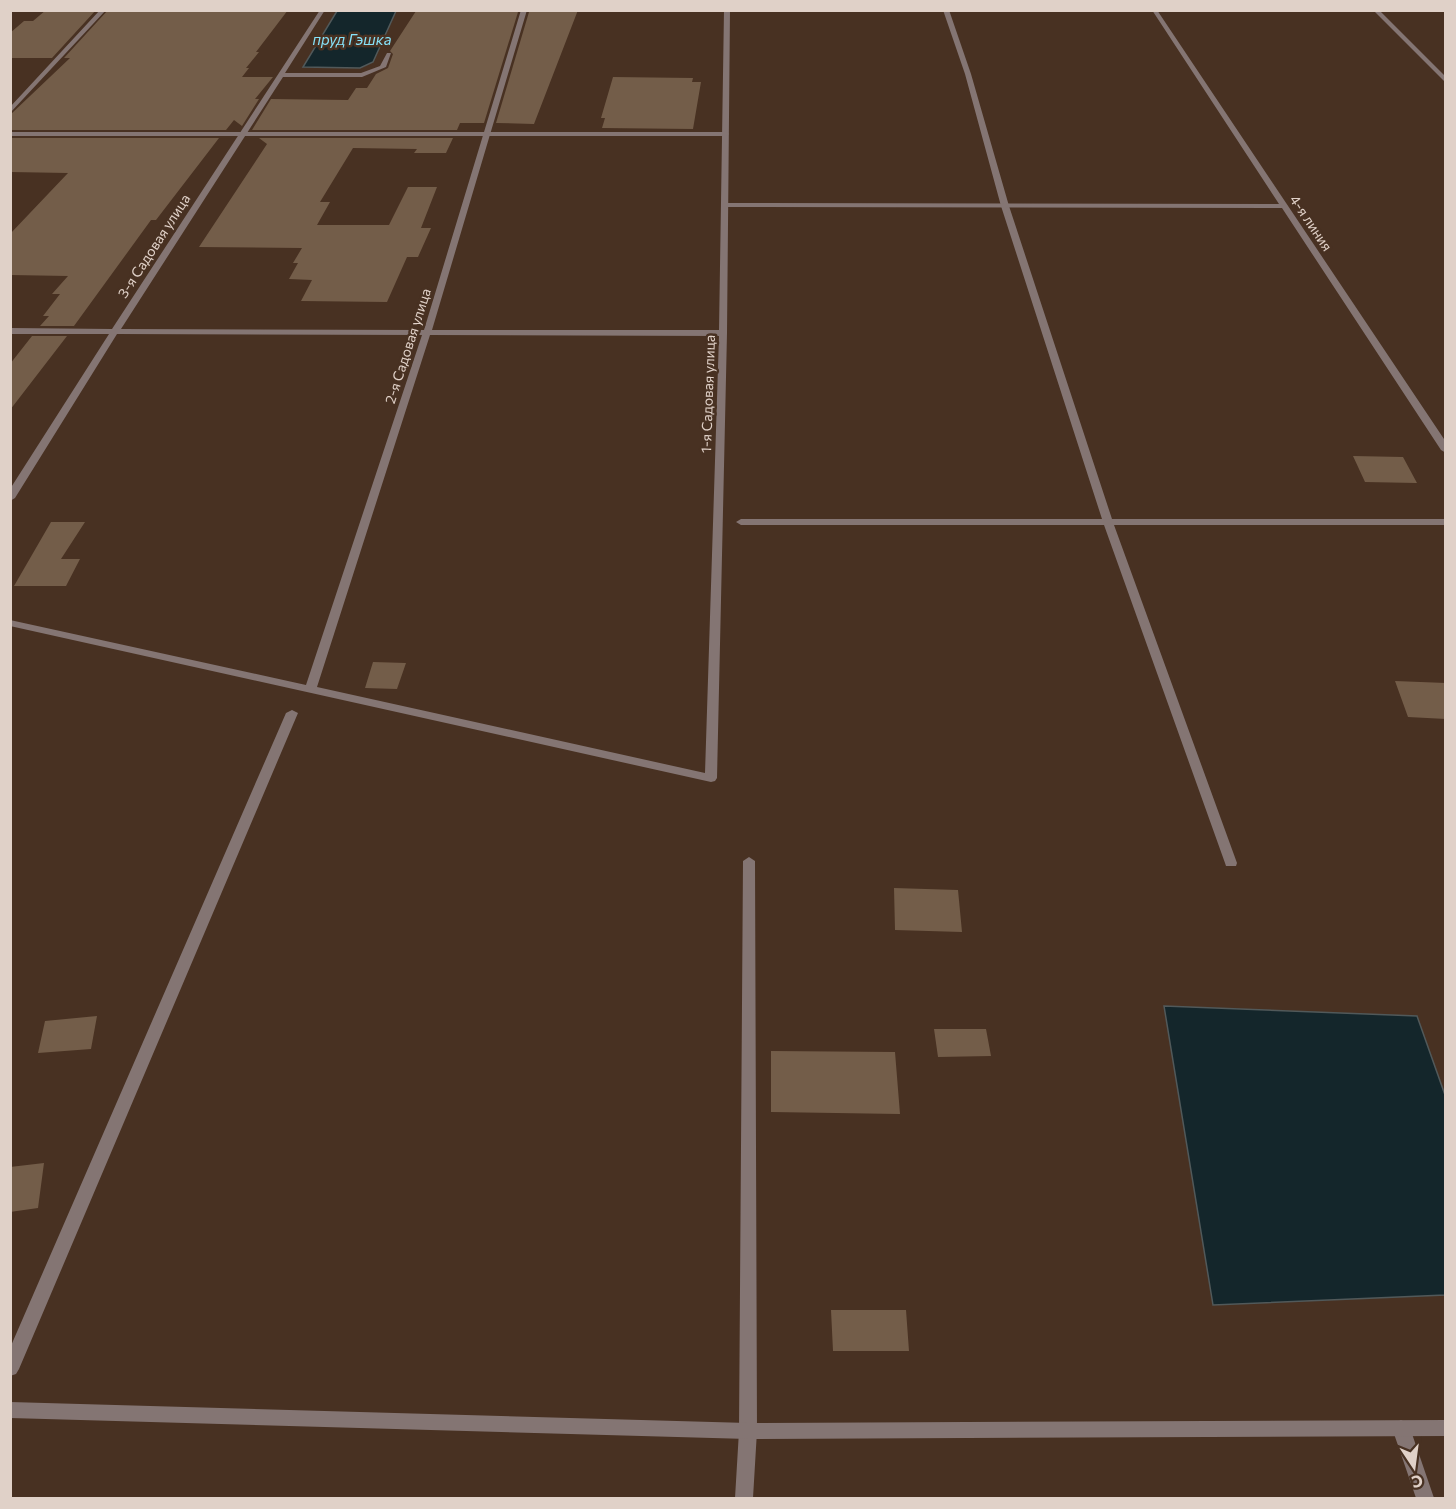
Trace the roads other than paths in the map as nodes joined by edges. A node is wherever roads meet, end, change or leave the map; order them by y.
1 (104, 10) edge
2 (323, 10) edge
3 (524, 10) edge
4 (727, 10) edge
5 (946, 10) edge
6 (1154, 10) edge
7 (1375, 10) edge
8 (389, 54) dead end
9 (282, 75) junction
10 (1446, 81) edge
11 (10, 111) edge
12 (10, 134) edge
13 (487, 134) junction
14 (726, 134) junction
15 (243, 135) junction
16 (725, 206) junction
17 (1005, 206) junction
18 (1283, 206) junction
19 (10, 331) edge
20 (115, 331) junction
21 (428, 332) junction
22 (723, 333) junction
23 (1446, 450) edge
24 (10, 498) edge
25 (1108, 521) junction
26 (741, 522) dead end
27 (1446, 522) edge
28 (10, 622) edge
29 (310, 688) junction
30 (292, 713) dead end
31 (749, 861) dead end
32 (1231, 863) dead end
33 (10, 1370) edge
34 (10, 1410) edge
35 (1401, 1428) junction
36 (1446, 1428) edge
37 (748, 1431) junction
38 (744, 1498) edge
39 (1425, 1498) edge

1 - 11 street
2 - 9 street, 3-я Садовая улица
3 - 13 street, 2-я Садовая улица
4 - 14 street, 1-я Садовая улица
5 - 17 street
6 - 18 street, 4-я линия
7 - 10 street
8 - 9 street
9 - 15 street, 3-я Садовая улица
12 - 15 street
13 - 14 street
13 - 15 street
13 - 21 street, 2-я Садовая улица
14 - 16 street, 1-я Садовая улица
15 - 20 street, 3-я Садовая улица
16 - 17 street
16 - 22 street, 1-я Садовая улица
17 - 18 street
17 - 25 street
18 - 23 street, 4-я линия
19 - 20 street
20 - 21 street
20 - 24 street, 3-я Садовая улица
21 - 22 street
21 - 29 street, 2-я Садовая улица
22 - 29 street, 1-я Садовая улица
25 - 26 street
25 - 27 street
25 - 32 street
28 - 29 street
30 - 33 street
31 - 37 street
34 - 37 street
35 - 36 street
35 - 37 street
35 - 39 street
37 - 38 street

